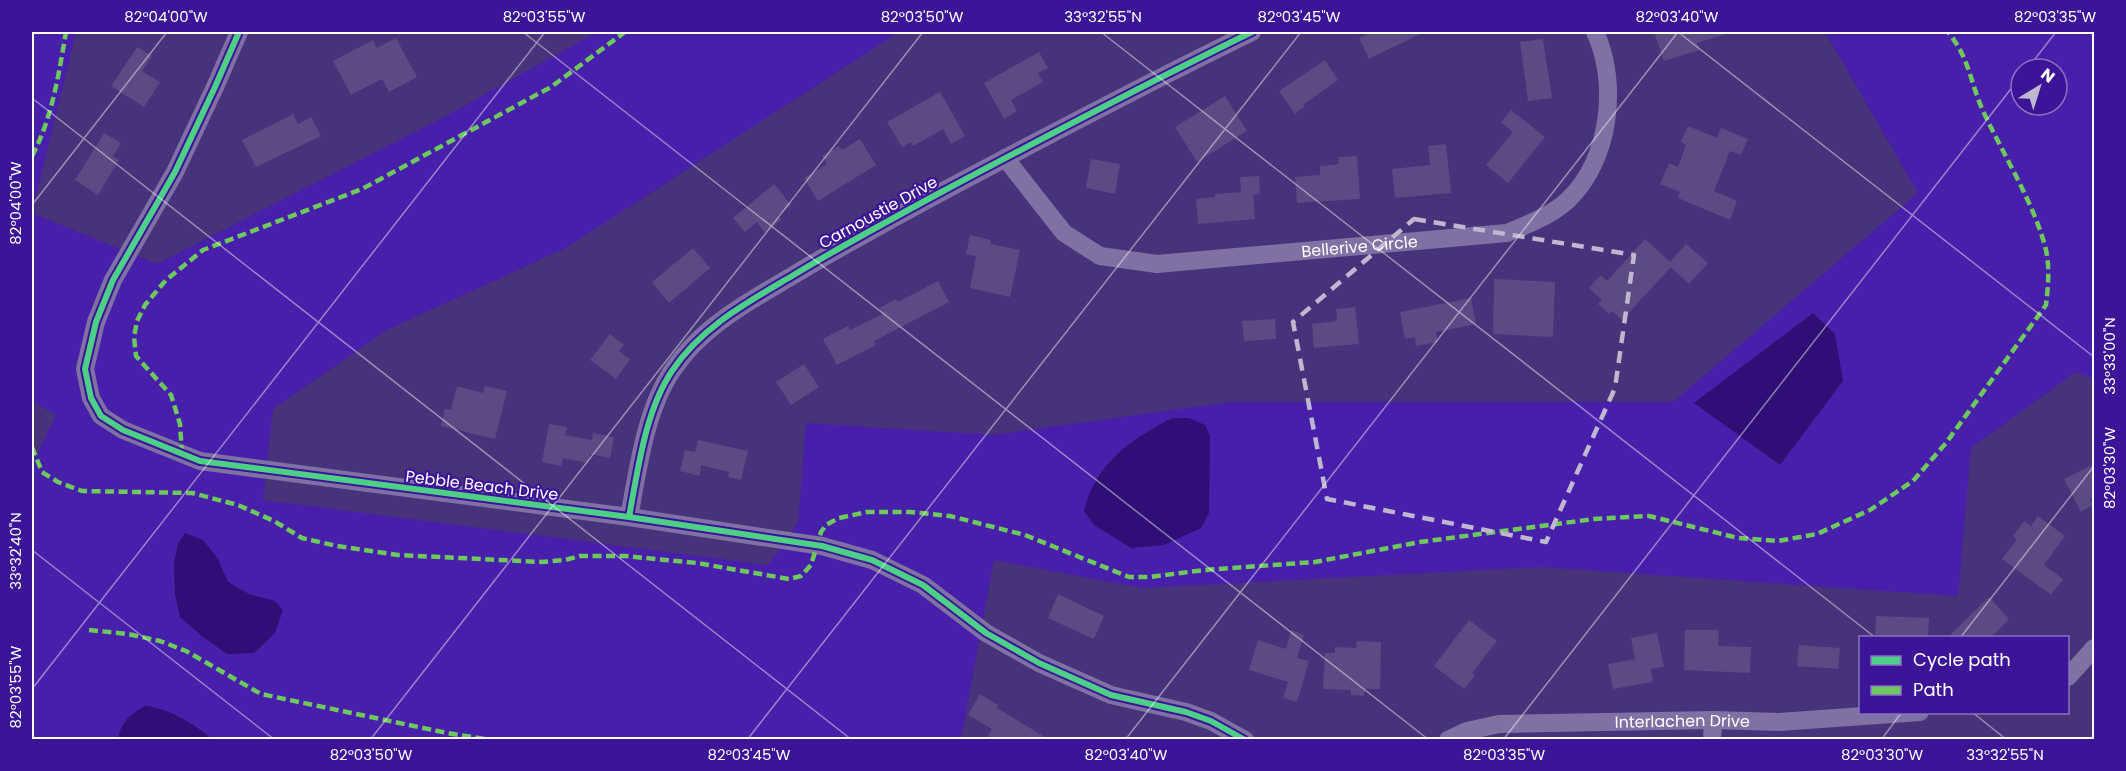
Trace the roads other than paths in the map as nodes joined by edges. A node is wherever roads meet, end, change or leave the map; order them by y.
1 (238, 32) edge
2 (1252, 32) edge
3 (1596, 32) edge
4 (1005, 158) junction
5 (629, 517) junction
6 (2094, 648) edge
7 (2069, 675) edge
8 (1892, 714) edge
9 (1713, 720) junction
10 (1245, 740) edge
11 (1448, 740) edge
12 (1713, 740) edge

1 - 5 street, Pebble Beach Drive
2 - 4 street, Carnoustie Drive
3 - 4 street, Bellerive Circle
4 - 5 street, Carnoustie Drive
5 - 10 street, Pebble Beach Drive
6 - 7 street
8 - 9 street, Interlachen Drive
9 - 11 street, Interlachen Drive
9 - 12 street

